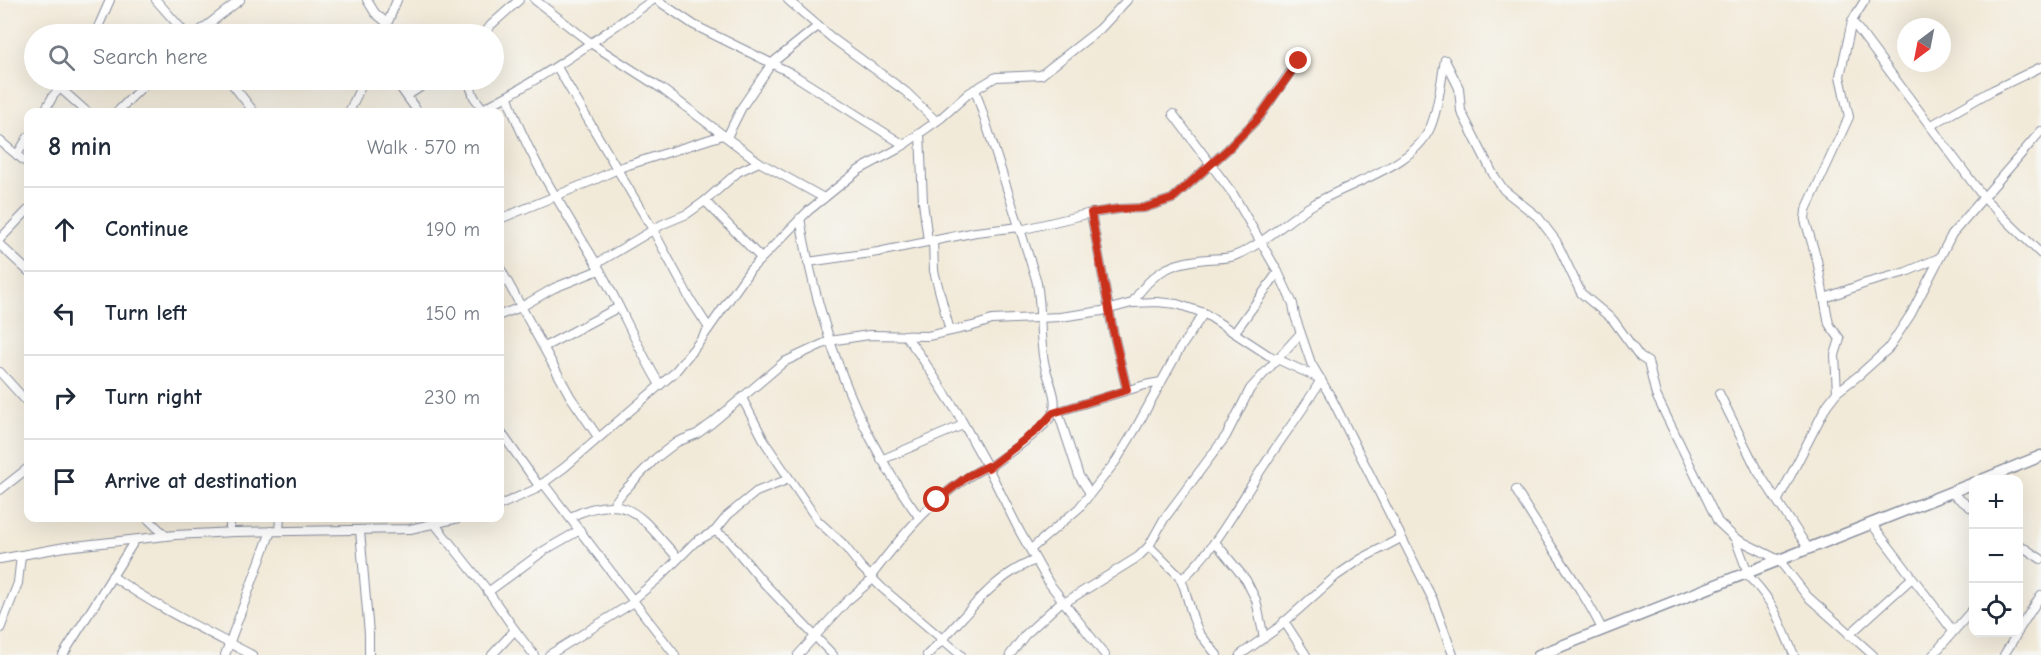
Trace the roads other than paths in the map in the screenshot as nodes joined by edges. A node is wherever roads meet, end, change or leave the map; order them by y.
1 (110, 0) edge
2 (156, 0) edge
3 (240, 0) edge
4 (368, 0) edge
5 (397, 0) edge
6 (519, 0) edge
7 (535, 0) edge
8 (655, 0) edge
9 (788, 0) edge
10 (1127, 0) edge
11 (1865, 0) edge
12 (1852, 21) junction
13 (387, 23) joint
14 (99, 24) edge
15 (177, 24) edge
16 (209, 24) edge
17 (493, 24) edge
18 (818, 26) junction
19 (592, 44) junction
20 (1299, 61) dead end
21 (772, 63) junction
22 (557, 67) junction
23 (2041, 67) edge
24 (975, 89) junction
25 (59, 90) edge
26 (62, 90) edge
27 (139, 90) edge
28 (237, 90) edge
29 (359, 90) edge
30 (402, 90) edge
31 (416, 90) edge
32 (472, 90) edge
33 (407, 96) junction
34 (508, 97) junction
35 (47, 108) edge
36 (82, 108) edge
37 (121, 108) edge
38 (251, 108) edge
39 (351, 108) edge
40 (415, 108) edge
41 (479, 108) edge
42 (486, 108) edge
43 (1173, 114) dead end
44 (936, 122) junction
45 (1930, 126) junction
46 (2041, 131) edge
47 (920, 133) junction
48 (725, 136) junction
49 (0, 141) edge
50 (24, 144) edge
51 (904, 145) junction
52 (17, 155) junction
53 (24, 161) edge
54 (759, 162) junction
55 (1211, 165) junction
56 (618, 169) junction
57 (556, 196) junction
58 (824, 198) junction
59 (1984, 198) junction
60 (705, 201) junction
61 (1091, 213) junction
62 (24, 214) edge
63 (504, 217) edge
64 (800, 218) junction
65 (1020, 229) junction
66 (653, 230) junction
67 (0, 239) edge
68 (930, 240) junction
69 (1262, 243) junction
70 (0, 245) edge
71 (2041, 254) edge
72 (1939, 257) junction
73 (761, 258) junction
74 (808, 262) junction
75 (24, 267) edge
76 (598, 267) junction
77 (1278, 272) junction
78 (504, 275) edge
79 (1825, 298) junction
80 (1132, 303) junction
81 (521, 306) junction
82 (619, 307) junction
83 (1108, 309) junction
84 (504, 313) edge
85 (1204, 313) junction
86 (1042, 318) junction
87 (709, 328) junction
88 (950, 331) junction
89 (1235, 332) junction
90 (1300, 334) junction
91 (905, 335) junction
92 (829, 341) junction
93 (544, 347) junction
94 (1277, 360) junction
95 (0, 372) edge
96 (1321, 379) junction
97 (1161, 382) junction
98 (660, 385) junction
99 (1127, 390) junction
100 (1837, 392) junction
101 (1719, 393) dead end
102 (742, 398) junction
103 (24, 399) edge
104 (1055, 412) junction
105 (963, 425) junction
106 (504, 436) edge
107 (598, 437) junction
108 (2041, 456) edge
109 (881, 459) junction
110 (987, 467) junction
111 (24, 471) edge
112 (1994, 475) edge
113 (789, 479) junction
114 (541, 485) junction
115 (1969, 485) edge
116 (0, 490) edge
117 (1516, 490) dead end
118 (1950, 492) junction
119 (1090, 493) junction
120 (1778, 500) junction
121 (504, 503) edge
122 (613, 505) junction
123 (1969, 506) edge
124 (570, 517) junction
125 (919, 517) junction
126 (151, 522) edge
127 (230, 522) edge
128 (278, 522) edge
129 (430, 522) edge
130 (1871, 523) junction
131 (580, 530) junction
132 (275, 531) junction
133 (360, 531) junction
134 (715, 531) junction
135 (230, 532) junction
136 (166, 536) junction
137 (1401, 538) junction
138 (1735, 538) junction
139 (135, 540) junction
140 (1215, 542) junction
141 (1149, 546) junction
142 (2023, 547) edge
143 (1808, 548) junction
144 (1031, 549) junction
145 (21, 555) junction
146 (678, 558) junction
147 (0, 559) edge
148 (2041, 559) edge
149 (1036, 560) junction
150 (1779, 560) junction
151 (1747, 573) junction
152 (112, 576) junction
153 (872, 578) junction
154 (1912, 578) junction
155 (1181, 580) junction
156 (488, 592) junction
157 (2041, 595) edge
158 (634, 601) junction
159 (1063, 602) junction
160 (1969, 613) edge
161 (1284, 621) junction
162 (2023, 624) edge
163 (0, 629) edge
164 (1602, 629) junction
165 (514, 630) junction
166 (1953, 631) junction
167 (1850, 635) junction
168 (816, 636) junction
169 (2015, 637) edge
170 (1264, 638) junction
171 (944, 639) junction
172 (230, 643) junction
173 (671, 653) edge
174 (63, 655) edge
175 (225, 655) edge
176 (252, 655) edge
177 (369, 655) edge
178 (492, 655) edge
179 (534, 655) edge
180 (549, 655) edge
181 (798, 655) edge
182 (833, 655) edge
183 (927, 655) edge
184 (961, 655) edge
185 (1010, 655) edge
186 (1105, 655) edge
187 (1217, 655) edge
188 (1240, 655) edge
189 (1306, 655) edge
190 (1453, 655) edge
191 (1539, 655) edge
192 (1794, 655) edge
193 (1873, 655) edge
194 (1933, 655) edge
195 (2004, 655) edge

1 - 14 street
2 - 15 street
3 - 16 street
4 - 13 street
5 - 13 street
6 - 17 street
7 - 19 street
8 - 19 street
8 - 21 street
9 - 18 street
10 - 24 street
11 - 12 street
12 - 45 street
12 - 79 street
18 - 21 street
18 - 44 street
19 - 22 street
19 - 48 street
20 - 55 street
21 - 48 street
21 - 51 street
22 - 34 street
22 - 56 street
23 - 45 street
24 - 44 street
24 - 65 street
25 - 35 street
26 - 36 street
27 - 37 street
28 - 38 street
29 - 39 street
30 - 33 street
31 - 33 street
32 - 41 street
33 - 40 street
34 - 42 street
34 - 57 street
43 - 55 street
44 - 47 street
45 - 59 street
46 - 59 street
47 - 51 street
47 - 68 street
48 - 54 street
48 - 56 street
49 - 52 street
50 - 52 street
51 - 58 street
52 - 53 street
54 - 58 street
54 - 60 street
55 - 61 street
55 - 69 street
56 - 57 street
56 - 66 street
57 - 63 street
57 - 76 street
58 - 64 street
59 - 71 street
59 - 72 street
60 - 66 street
60 - 73 street
61 - 65 street
61 - 83 street
62 - 67 street
64 - 73 street
64 - 74 street
65 - 68 street
65 - 86 street
66 - 76 street
66 - 87 street
68 - 74 street
68 - 88 street
69 - 77 street
69 - 80 street
69 - 138 street
70 - 75 street
72 - 79 street
72 - 100 street
73 - 87 street
74 - 92 street
76 - 81 street
76 - 82 street
77 - 89 street
77 - 90 street
78 - 81 street
79 - 100 street
80 - 83 street
80 - 85 street
81 - 84 street
81 - 93 street
82 - 93 street
82 - 98 street
83 - 86 street
83 - 99 street
85 - 89 street
85 - 97 street
86 - 88 street
86 - 104 street
87 - 98 street
88 - 91 street
89 - 94 street
90 - 94 street
90 - 96 street
91 - 92 street
91 - 105 street
92 - 102 street
92 - 109 street
93 - 107 street
94 - 96 street
94 - 141 street
95 - 103 street
96 - 137 street
96 - 140 street
97 - 99 street
97 - 119 street
98 - 107 street
99 - 104 street
100 - 120 street
101 - 120 street
102 - 113 street
102 - 122 street
104 - 110 street
104 - 119 street
105 - 109 street
105 - 110 street
106 - 114 street
107 - 114 street
108 - 112 street
109 - 125 street
110 - 125 street
110 - 144 street
111 - 116 street
113 - 134 street
113 - 153 street
114 - 121 street
114 - 124 street
115 - 118 street
117 - 164 street
118 - 123 street
118 - 130 street
119 - 144 street
120 - 143 street
122 - 124 street
122 - 146 street
124 - 131 street
125 - 153 street
126 - 136 street
127 - 135 street
128 - 132 street
129 - 133 street
129 - 156 street
130 - 143 street
130 - 154 street
131 - 156 street
131 - 158 street
132 - 133 street
132 - 135 street
132 - 172 street
133 - 177 street
134 - 146 street
134 - 168 street
135 - 136 street
136 - 139 street
137 - 161 street
137 - 190 street
138 - 150 street
138 - 151 street
139 - 145 street
139 - 152 street
140 - 155 street
140 - 170 street
141 - 155 street
141 - 159 street
142 - 148 street
143 - 150 street
144 - 149 street
145 - 147 street
145 - 163 street
146 - 158 street
149 - 159 street
149 - 171 street
150 - 151 street
150 - 167 street
151 - 164 street
151 - 192 street
152 - 172 street
152 - 174 street
153 - 168 street
153 - 171 street
154 - 166 street
154 - 167 street
155 - 187 street
156 - 165 street
157 - 162 street
158 - 173 street
158 - 180 street
159 - 185 street
159 - 186 street
160 - 166 street
161 - 170 street
161 - 189 street
164 - 191 street
165 - 178 street
165 - 179 street
166 - 194 street
167 - 193 street
168 - 181 street
168 - 182 street
169 - 195 street
170 - 188 street
171 - 183 street
171 - 184 street
172 - 175 street
172 - 176 street

